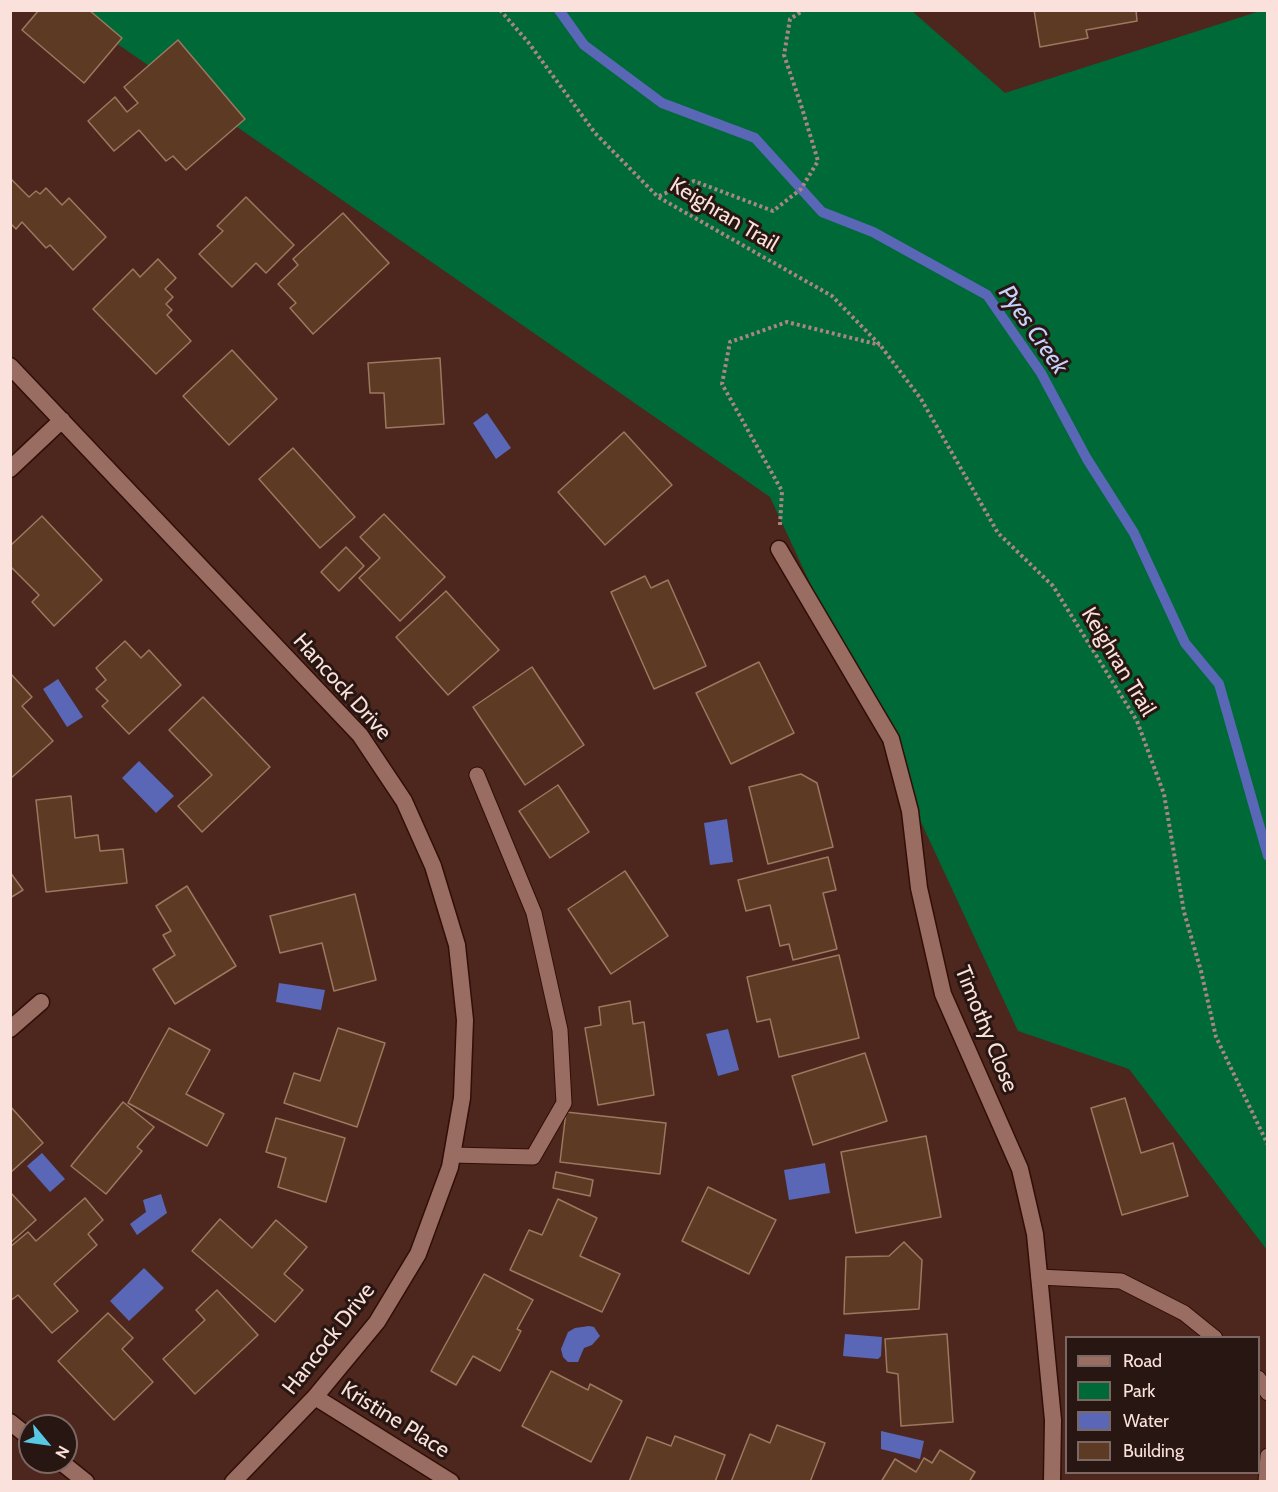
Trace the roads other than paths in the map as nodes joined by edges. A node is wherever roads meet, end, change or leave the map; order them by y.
1 (10, 366) edge
2 (62, 420) junction
3 (10, 469) edge
4 (779, 549) road end
5 (477, 776) dead end
6 (41, 1002) dead end
7 (10, 1029) edge
8 (452, 1155) junction
9 (1039, 1277) junction
10 (1213, 1336) edge
11 (1260, 1381) edge
12 (1268, 1394) edge
13 (315, 1397) junction
14 (1268, 1456) edge
15 (233, 1482) edge
16 (451, 1482) edge
17 (1052, 1482) edge
18 (1266, 1482) edge

1 - 2 street, Hancock Drive
2 - 3 street
2 - 8 street, Hancock Drive
4 - 9 street, Timothy Close
5 - 8 lane
6 - 7 street
8 - 13 street, Hancock Drive
9 - 10 lane
9 - 17 street, Timothy Close
11 - 12 lane
13 - 15 street, Hancock Drive
13 - 16 street, Kristine Place
14 - 18 lane

